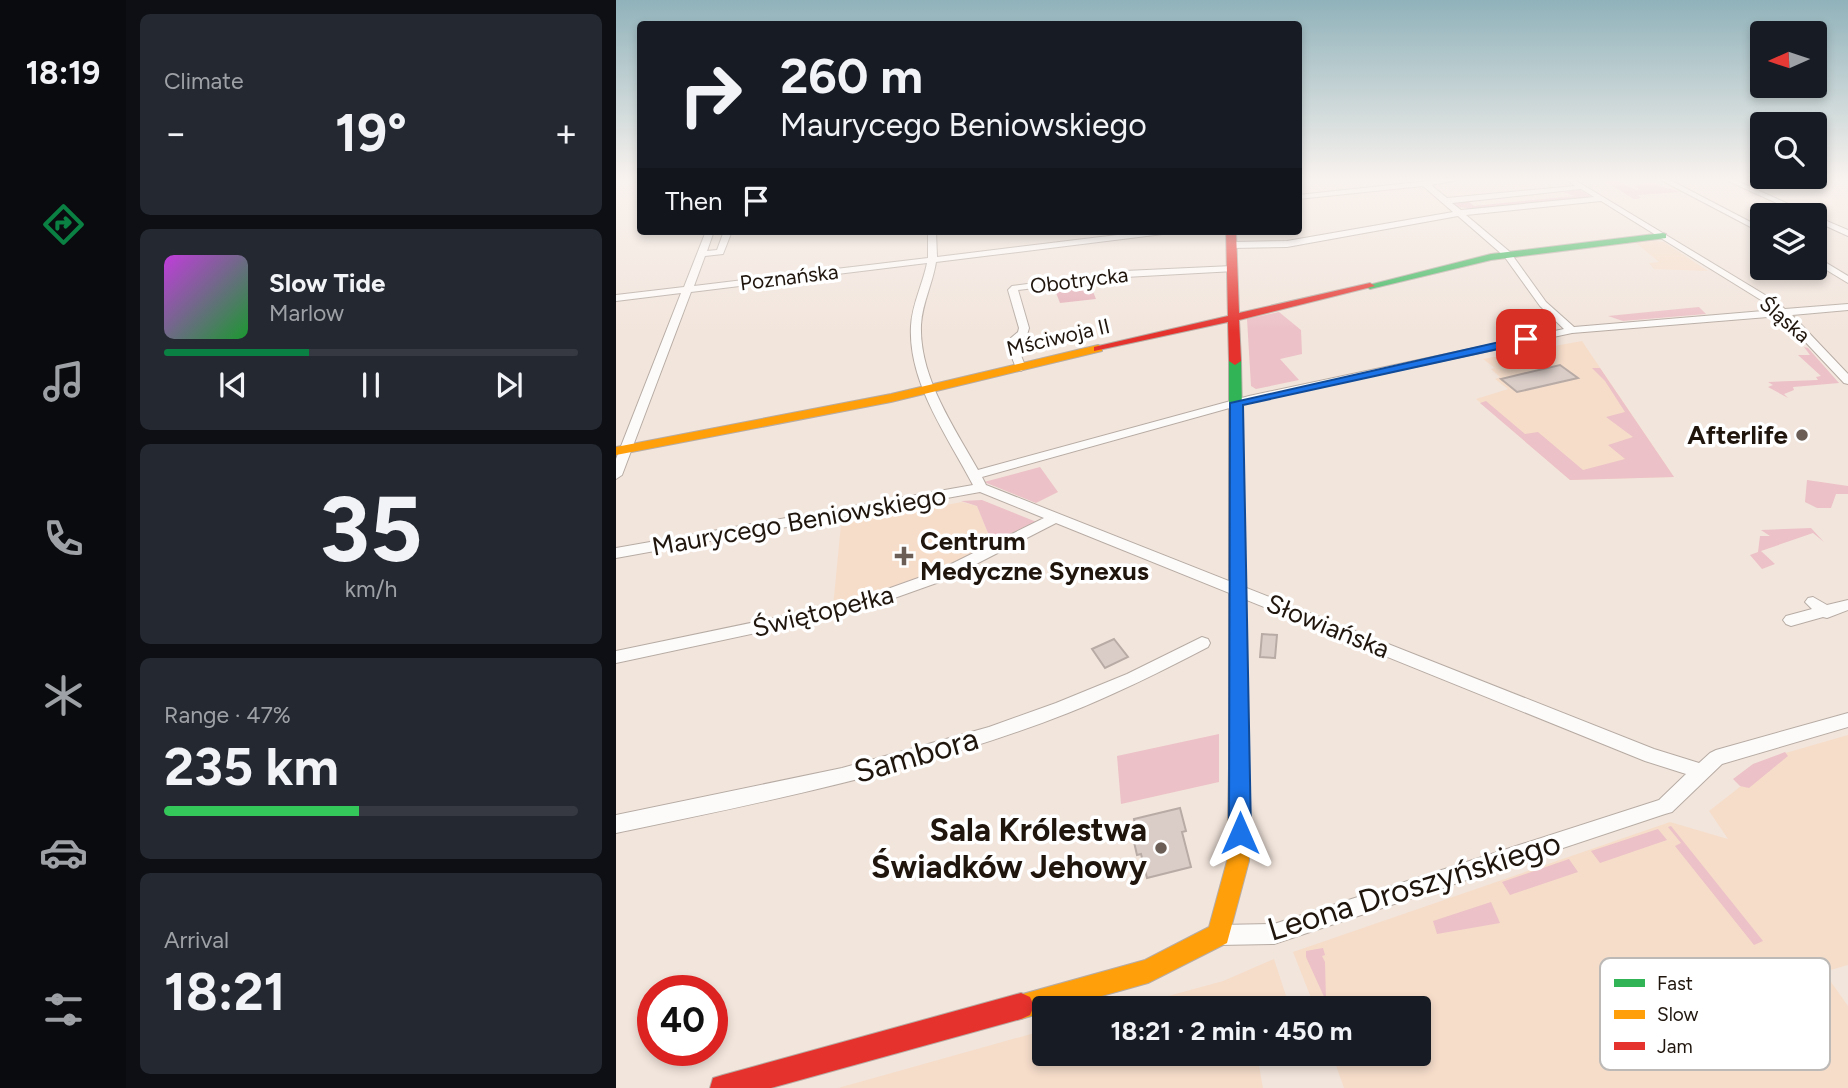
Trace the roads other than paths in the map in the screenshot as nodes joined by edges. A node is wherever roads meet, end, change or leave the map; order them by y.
1 (1365, 231) edge
2 (1480, 231) edge
3 (1654, 231) edge
4 (708, 235) edge
5 (726, 235) edge
6 (932, 235) edge
7 (1138, 235) edge
8 (1663, 236) junction
9 (1231, 238) edge
10 (701, 254) junction
11 (1507, 254) junction
12 (935, 260) junction
13 (1827, 267) edge
14 (1232, 269) junction
15 (1848, 280) edge
16 (686, 290) junction
17 (616, 298) edge
18 (1848, 307) edge
19 (1784, 312) junction
20 (1234, 317) junction
21 (1572, 330) junction
22 (1021, 368) junction
23 (1848, 381) edge
24 (930, 389) junction
25 (1236, 403) junction
26 (621, 450) edge
27 (616, 475) edge
28 (978, 482) junction
29 (1056, 517) junction
30 (616, 554) edge
31 (1238, 589) junction
32 (1813, 602) dead end
33 (1848, 606) edge
34 (1827, 613) junction
35 (1791, 620) dead end
36 (1202, 643) dead end
37 (616, 657) edge
38 (1848, 720) edge
39 (1701, 771) junction
40 (616, 824) edge
41 (1219, 935) junction
42 (723, 1088) edge

1 - 9 street
2 - 11 street
3 - 8 street, Śląska
4 - 10 street
5 - 10 street
6 - 12 street
7 - 12 street, Poznańska
8 - 11 street, Mściwoja II
8 - 19 street, Śląska
9 - 14 street
10 - 16 street
11 - 20 street, Mściwoja II
11 - 21 street
12 - 16 street, Poznańska
12 - 24 street
13 - 15 street
14 - 20 street
14 - 22 street, Obotrycka
16 - 17 street, Poznańska
16 - 26 street
18 - 19 street, Maurycego Beniowskiego
19 - 21 street, Maurycego Beniowskiego
19 - 23 street, Śląska
20 - 22 street, Mściwoja II
20 - 25 street
21 - 25 street, Maurycego Beniowskiego
22 - 24 street, Mściwoja II
24 - 26 street, Mściwoja II
24 - 28 street
25 - 28 street, Maurycego Beniowskiego
25 - 31 street
26 - 27 street
28 - 29 street, Słowiańska
28 - 30 street, Maurycego Beniowskiego
29 - 31 street, Słowiańska
29 - 37 street, Świętopełka
31 - 39 street, Słowiańska
31 - 41 street
32 - 34 street
33 - 34 street
34 - 35 street
36 - 40 street, Sambora
38 - 39 street, Leona Droszyńskiego
39 - 41 street, Leona Droszyńskiego
41 - 42 street, Leona Droszyńskiego

